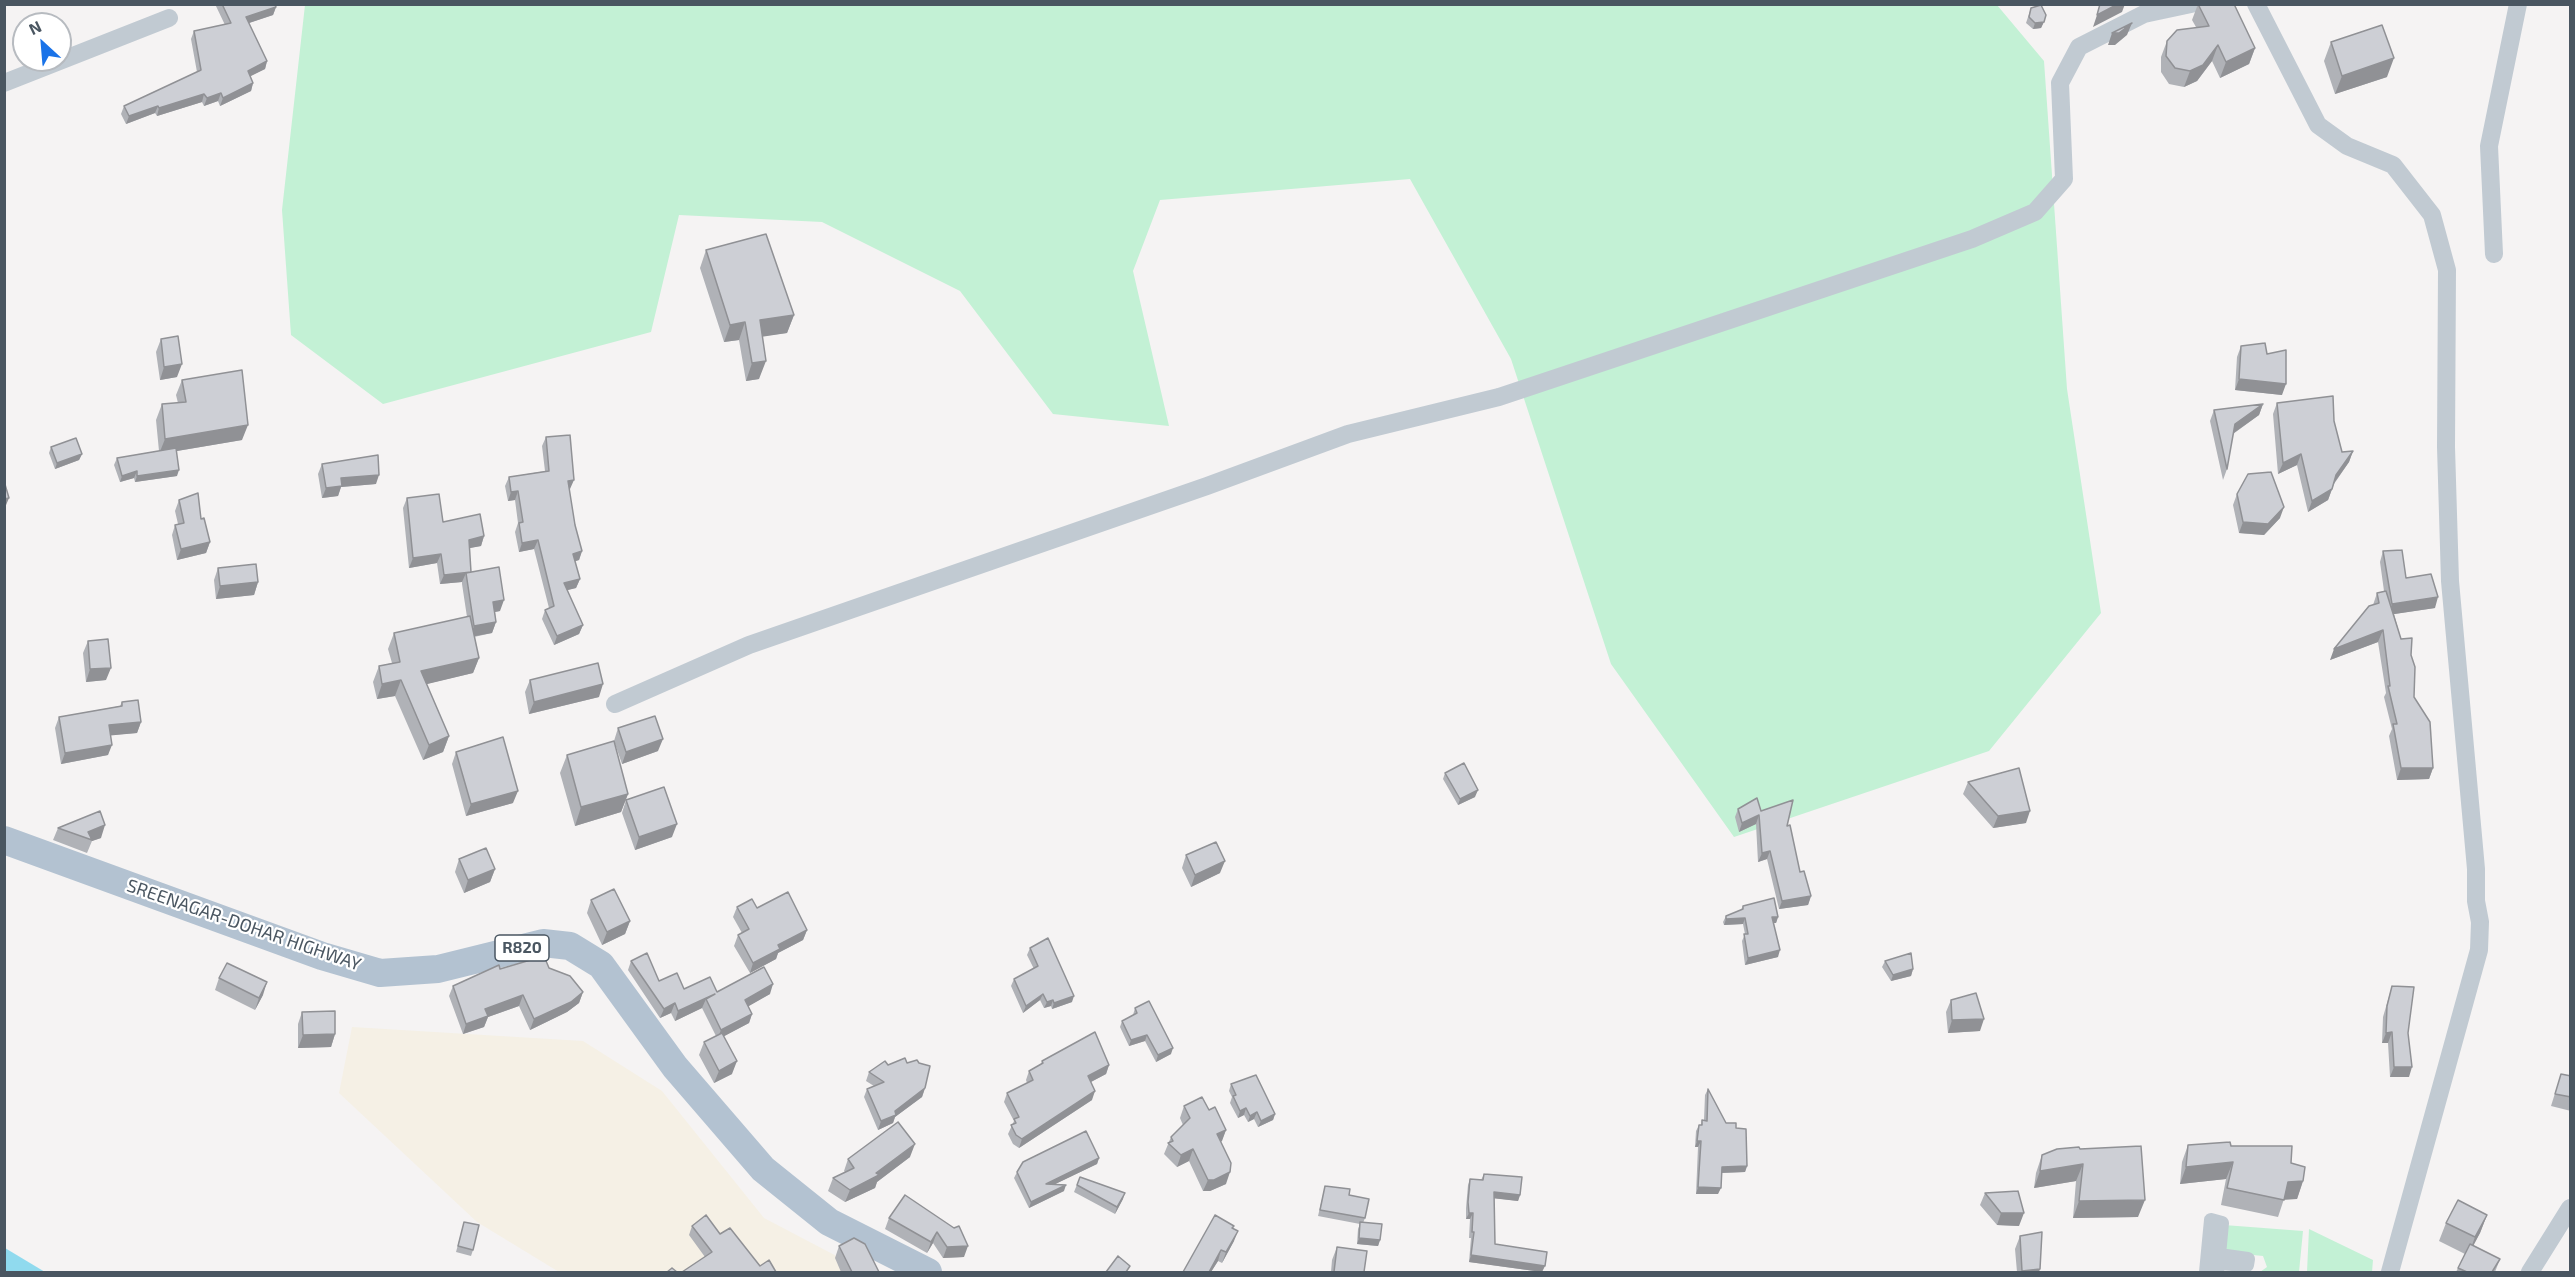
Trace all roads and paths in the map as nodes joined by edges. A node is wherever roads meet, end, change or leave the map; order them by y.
1 (2191, 4) edge
2 (2256, 4) edge
3 (2518, 4) edge
4 (169, 18) dead end
5 (4, 83) edge
6 (2494, 254) dead end
7 (615, 704) dead end
8 (4, 840) edge
9 (2571, 1209) edge
10 (928, 1272) edge
11 (2206, 1272) edge
12 (2217, 1272) edge
13 (2390, 1272) edge
14 (2530, 1272) edge

1 - 7 street
2 - 13 street
3 - 6 street
4 - 5 street
8 - 10 main road, SREENAGAR-DOHAR HIGHWAY / R820
9 - 14 street
11 - 12 street

